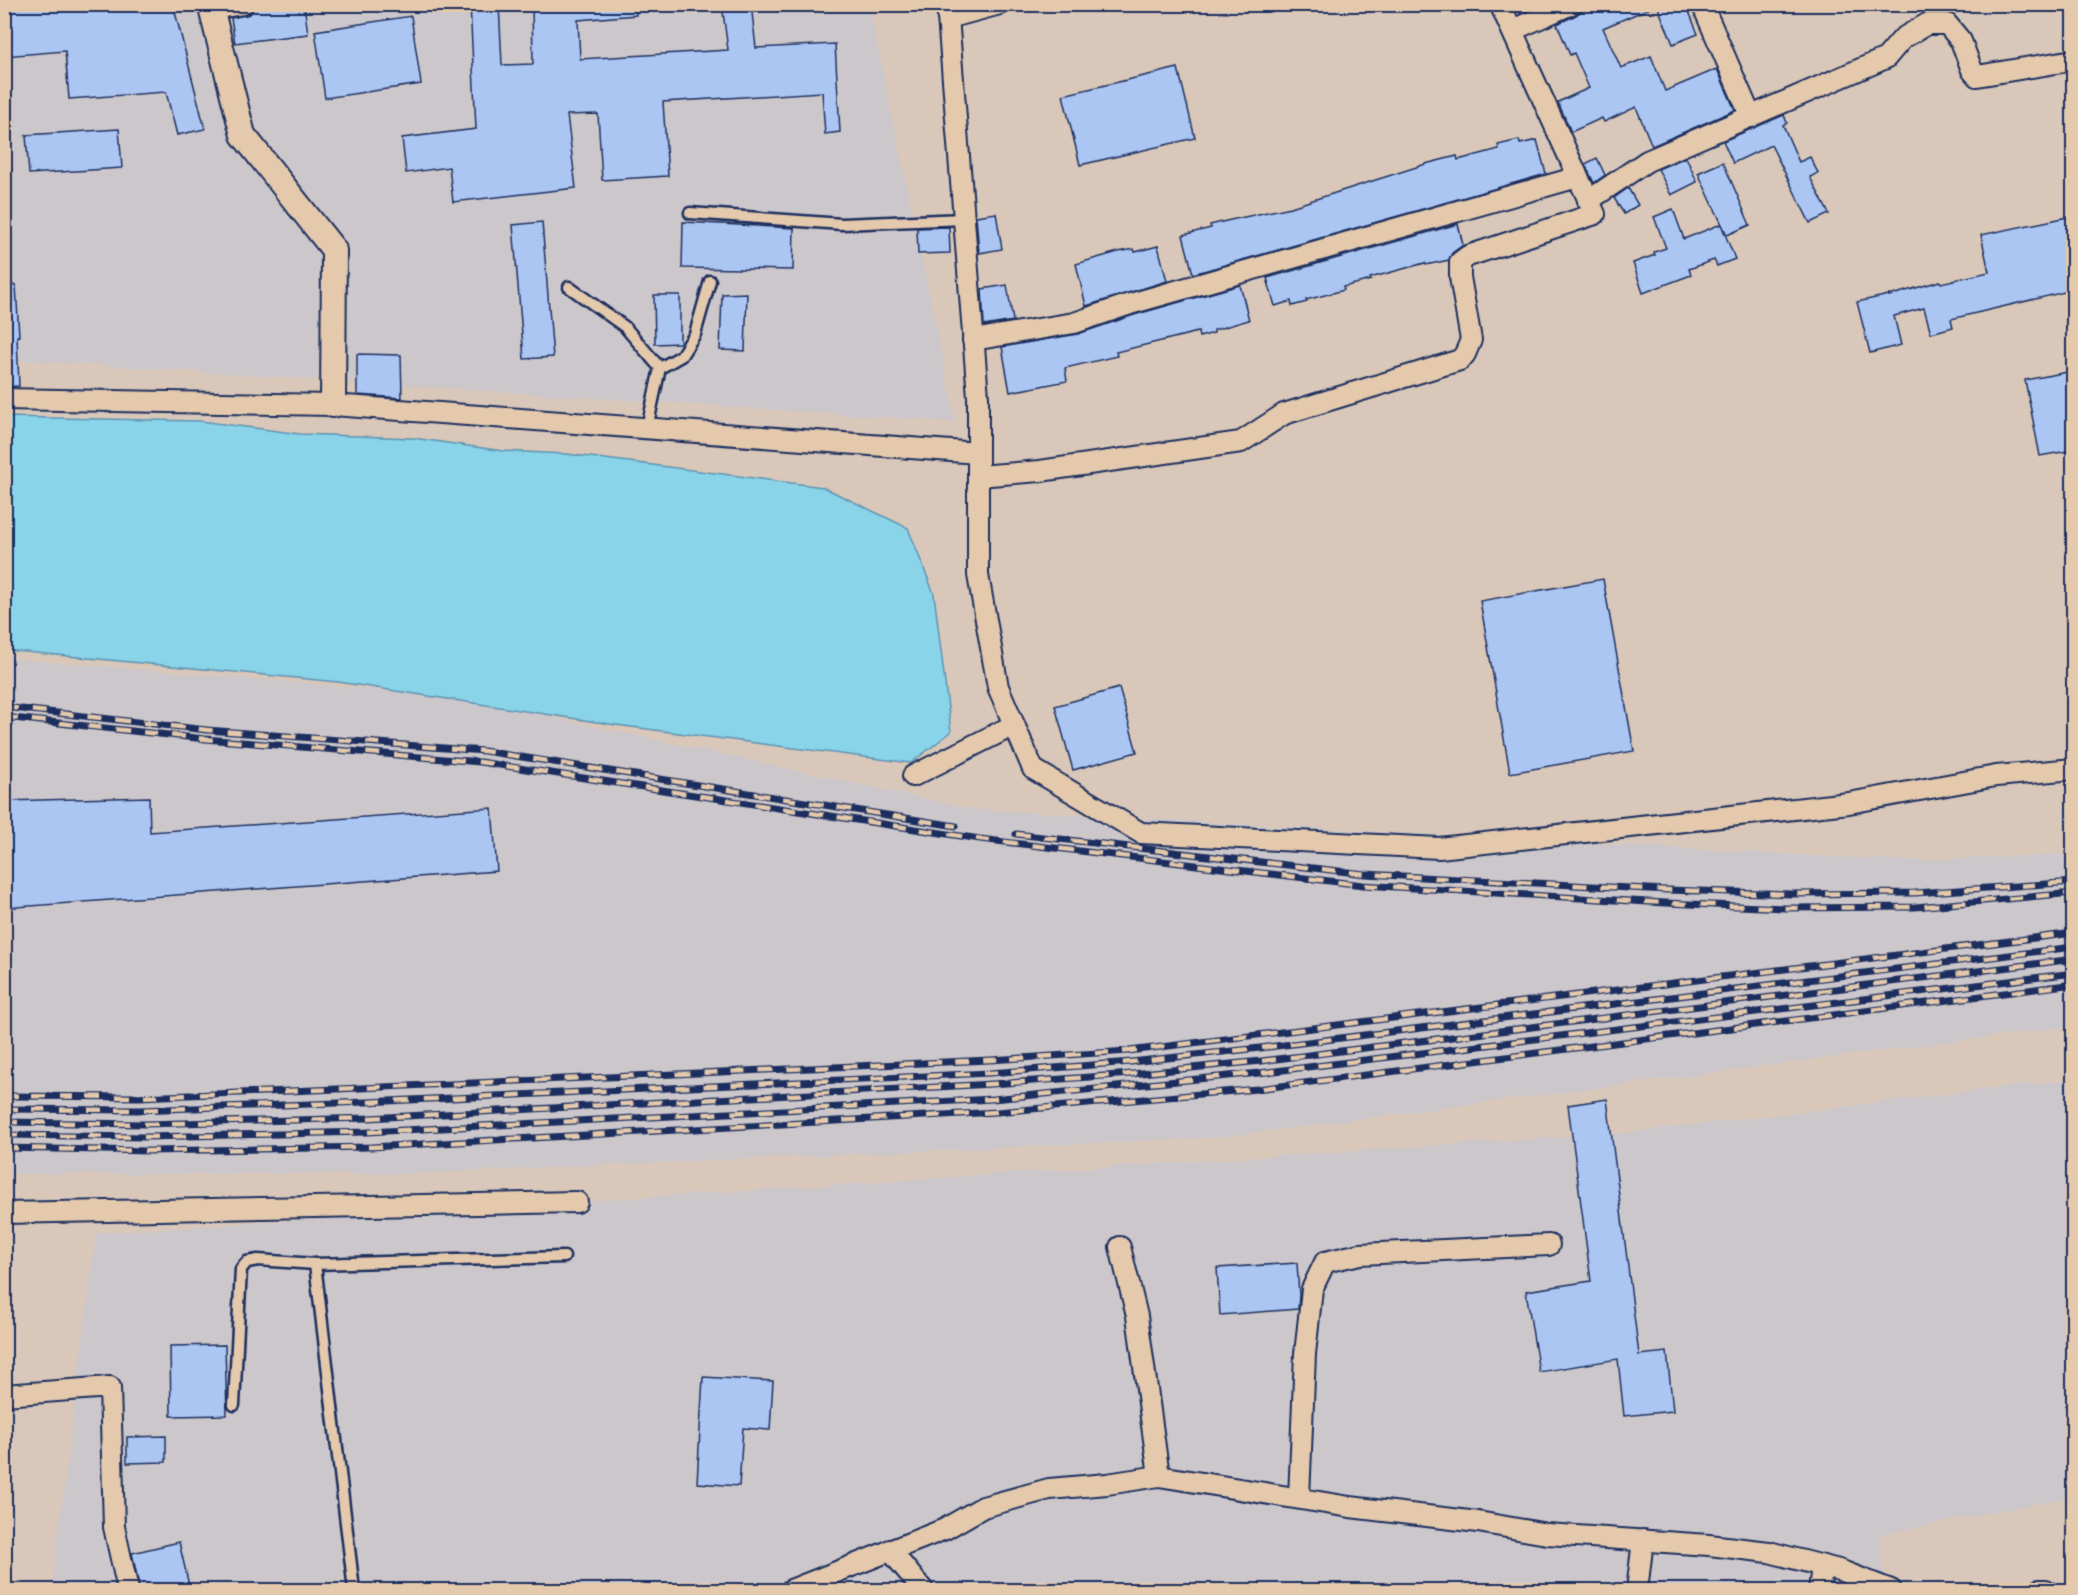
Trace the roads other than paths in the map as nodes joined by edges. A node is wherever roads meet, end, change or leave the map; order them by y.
1 (243, 4) edge
2 (1000, 4) edge
3 (1500, 4) edge
4 (1571, 4) edge
5 (1702, 4) edge
6 (211, 7) edge
7 (948, 11) edge
8 (1513, 30) junction
9 (2073, 60) edge
10 (1751, 117) junction
11 (1578, 177) junction
12 (1588, 201) junction
13 (690, 213) dead end
14 (964, 219) junction
15 (710, 281) dead end
16 (569, 286) dead end
17 (973, 340) junction
18 (660, 368) junction
19 (4, 399) edge
20 (333, 405) junction
21 (647, 428) junction
22 (978, 453) junction
23 (978, 476) junction
24 (1014, 725) junction
25 (2073, 769) edge
26 (914, 776) dead end
27 (577, 1202) dead end
28 (4, 1213) edge
29 (1549, 1245) dead end
30 (1120, 1247) dead end
31 (564, 1257) dead end
32 (315, 1264) junction
33 (4, 1395) edge
34 (234, 1405) dead end
35 (1159, 1476) junction
36 (1299, 1498) junction
37 (1643, 1540) junction
38 (890, 1550) junction
39 (1822, 1566) junction
40 (1888, 1589) edge
41 (128, 1590) edge
42 (354, 1590) edge
43 (791, 1590) edge
44 (923, 1590) edge
45 (1637, 1590) edge
46 (1819, 1590) edge
47 (2039, 1590) edge
48 (2046, 1590) edge

1 - 6 street
2 - 7 street
3 - 8 street
4 - 8 street
5 - 10 street
6 - 20 street
7 - 14 street
8 - 11 street
9 - 10 street
10 - 12 street
11 - 12 street
11 - 17 street
12 - 23 street
13 - 14 lane
14 - 17 street
15 - 18 lane
16 - 18 lane
17 - 22 street
18 - 21 lane
19 - 20 street
20 - 21 street
21 - 22 street
22 - 23 street
23 - 24 street
24 - 25 street
24 - 26 street
27 - 28 street
29 - 36 street
30 - 35 street
31 - 32 lane
32 - 34 lane
32 - 42 lane
33 - 41 street
35 - 36 street
35 - 38 street
36 - 37 street
37 - 39 street
37 - 45 street
38 - 43 street
38 - 44 street
39 - 40 street
39 - 46 street
47 - 48 street

